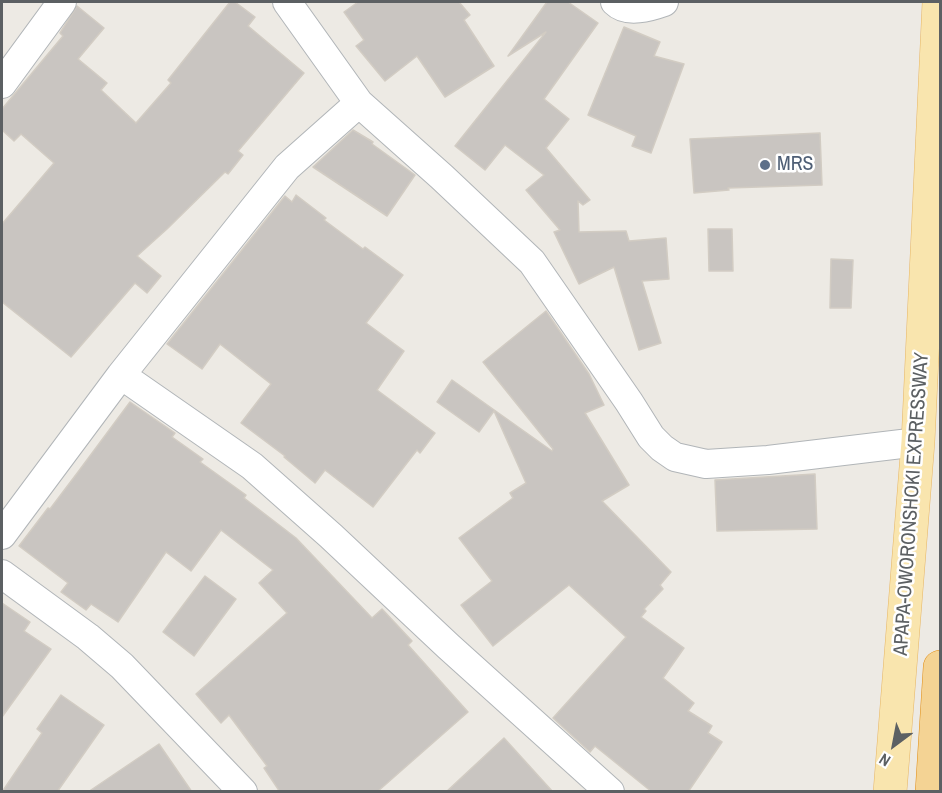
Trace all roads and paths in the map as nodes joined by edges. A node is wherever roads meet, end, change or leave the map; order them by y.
1 (62, 2) edge
2 (286, 2) edge
3 (615, 2) edge
4 (664, 2) edge
5 (939, 2) edge
6 (2, 84) edge
7 (359, 103) junction
8 (121, 375) junction
9 (918, 442) junction
10 (2, 535) edge
11 (2, 574) edge
12 (940, 667) edge
13 (243, 792) edge
14 (610, 792) edge
15 (890, 792) edge
16 (932, 792) edge

1 - 6 street
2 - 7 street
3 - 4 street
5 - 9 main road, APAPA-OWORONSHOKI EXPRESSWAY
7 - 8 street
7 - 9 street
8 - 10 street
8 - 14 street
9 - 15 main road, APAPA-OWORONSHOKI EXPRESSWAY
11 - 13 street
12 - 16 highway, APAPA-OWORONSHOKI EXPRESSWAY

